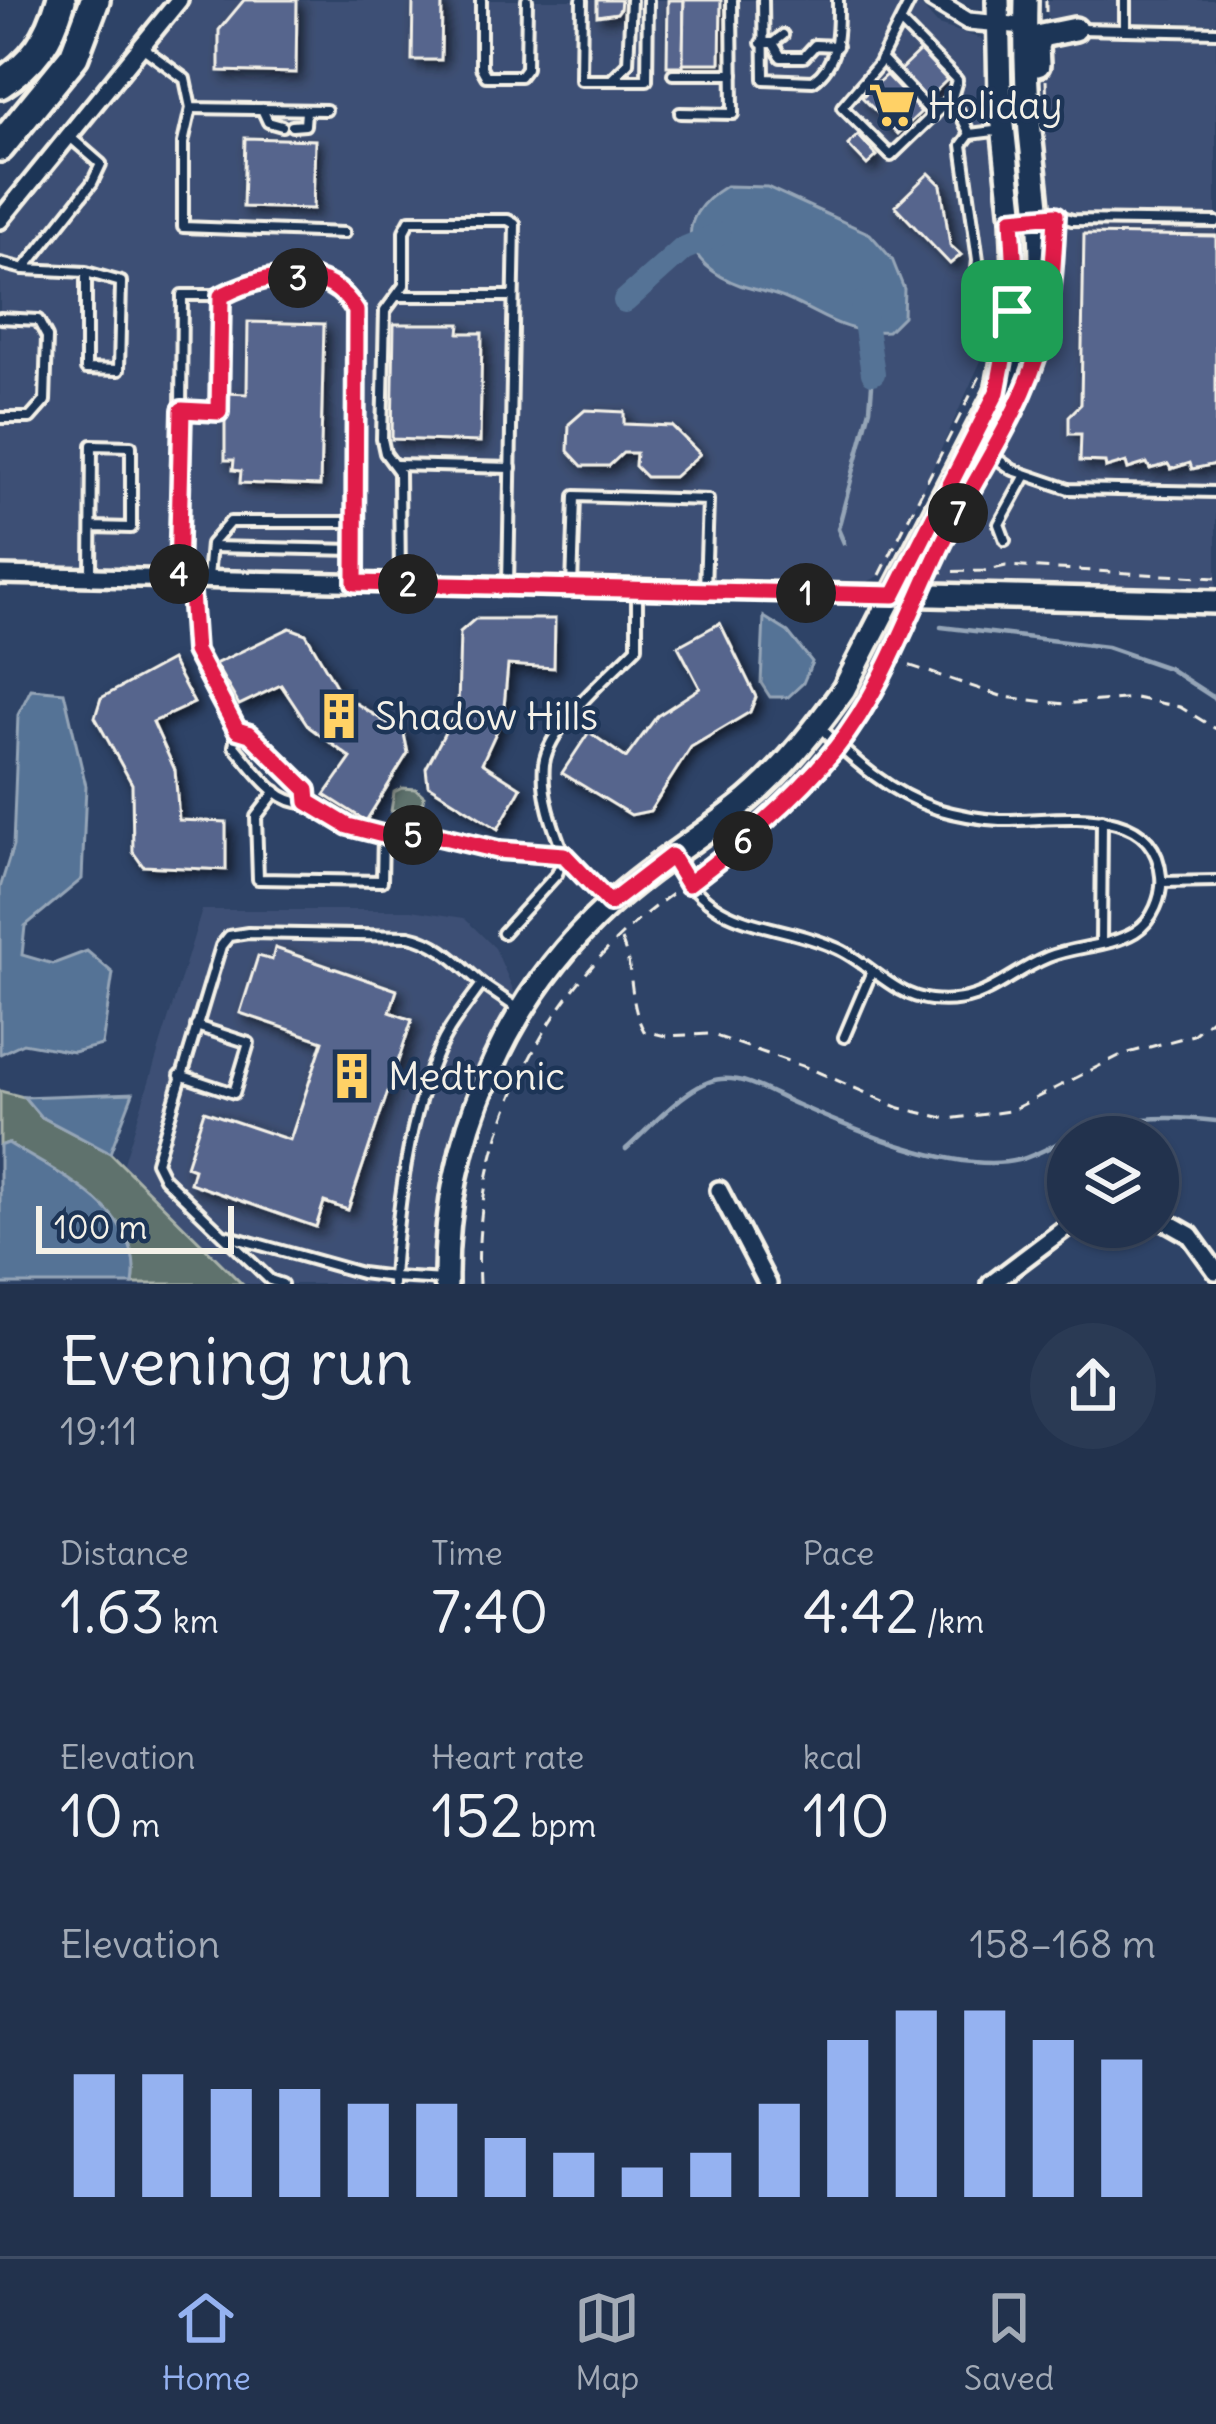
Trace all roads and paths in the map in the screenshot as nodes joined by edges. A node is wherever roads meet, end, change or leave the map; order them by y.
1 (62, 0) edge
2 (95, 0) edge
3 (179, 0) edge
4 (481, 0) edge
5 (527, 0) edge
6 (582, 0) edge
7 (631, 0) edge
8 (648, 0) edge
9 (732, 0) edge
10 (763, 0) edge
11 (838, 0) edge
12 (911, 0) edge
13 (933, 0) edge
14 (998, 0) edge
15 (1026, 0) edge
16 (1125, 0) edge
17 (1039, 16) edge
18 (902, 24) junction
19 (998, 25) junction
20 (1076, 29) junction
21 (1125, 30) junction
22 (1216, 32) edge
23 (804, 40) dead end
24 (761, 43) junction
25 (815, 45) junction
26 (142, 46) junction
27 (837, 46) junction
28 (880, 58) junction
29 (674, 74) dead end
30 (733, 74) junction
31 (1046, 76) dead end
32 (610, 80) junction
33 (0, 84) edge
34 (952, 97) junction
35 (191, 108) junction
36 (262, 109) junction
37 (307, 110) junction
38 (326, 110) dead end
39 (680, 113) dead end
40 (934, 115) junction
41 (1038, 122) junction
42 (1002, 130) junction
43 (970, 134) junction
44 (69, 136) junction
45 (0, 146) edge
46 (1041, 217) junction
47 (1012, 219) junction
48 (0, 220) edge
49 (1216, 222) edge
50 (344, 233) dead end
51 (0, 262) edge
52 (24, 269) junction
53 (86, 272) junction
54 (221, 296) junction
55 (398, 296) junction
56 (513, 296) junction
57 (1012, 311) junction
58 (0, 318) edge
59 (1024, 384) dead end
60 (997, 392) junction
61 (182, 410) junction
62 (0, 418) edge
63 (981, 448) junction
64 (396, 465) junction
65 (511, 468) junction
66 (1026, 475) junction
67 (1216, 492) edge
68 (357, 522) junction
69 (92, 527) junction
70 (1005, 541) dead end
71 (211, 547) junction
72 (356, 550) junction
73 (0, 574) edge
74 (91, 577) junction
75 (192, 578) junction
76 (355, 583) junction
77 (400, 584) junction
78 (508, 586) junction
79 (572, 587) junction
80 (637, 589) junction
81 (705, 591) junction
82 (894, 595) junction
83 (921, 595) junction
84 (1216, 602) edge
85 (888, 659) junction
86 (818, 724) junction
87 (1216, 729) edge
88 (237, 730) junction
89 (838, 745) junction
90 (276, 791) junction
91 (308, 802) junction
92 (1102, 819) junction
93 (383, 835) junction
94 (564, 855) junction
95 (671, 856) junction
96 (1216, 881) edge
97 (1162, 882) junction
98 (688, 884) junction
99 (610, 903) junction
100 (502, 933) dead end
101 (620, 938) junction
102 (1101, 943) junction
103 (872, 971) junction
104 (482, 984) junction
105 (521, 1010) junction
106 (1216, 1015) edge
107 (196, 1025) junction
108 (844, 1037) dead end
109 (180, 1075) junction
110 (719, 1190) dead end
111 (1179, 1229) edge
112 (226, 1235) junction
113 (1047, 1242) edge
114 (1216, 1270) edge
115 (393, 1281) edge
116 (446, 1282) edge
117 (282, 1284) edge
118 (479, 1284) edge
119 (768, 1284) edge
120 (991, 1284) edge

1 - 33 highway
2 - 45 highway
3 - 26 street
4 - 5 lane
6 - 32 lane
7 - 32 lane
8 - 32 lane
9 - 30 lane
10 - 24 lane
11 - 27 lane
12 - 18 lane
13 - 19 street
14 - 19 street
15 - 17 street
16 - 21 lane
17 - 19 street
17 - 20 street
17 - 41 street
18 - 28 lane
18 - 34 lane
19 - 42 street
20 - 21 lane
20 - 41 street
21 - 22 lane
23 - 25 lane
24 - 25 lane
24 - 27 lane
25 - 27 lane
26 - 35 lane
26 - 44 street
28 - 40 lane
28 - 40 lane
29 - 30 lane
30 - 39 lane
31 - 41 path
34 - 40 lane
34 - 43 lane
35 - 36 lane
35 - 50 lane
36 - 37 lane
36 - 37 lane
37 - 38 lane
41 - 46 street
42 - 43 lane
42 - 47 street
43 - 57 lane
44 - 48 street
44 - 52 lane
46 - 47 lane
46 - 49 lane
46 - 60 street
47 - 57 street
51 - 52 lane
52 - 53 lane
53 - 53 lane
54 - 61 lane
54 - 61 lane
54 - 68 lane
55 - 56 lane
55 - 56 lane
55 - 64 lane
56 - 65 lane
57 - 60 street
58 - 62 lane
59 - 63 path
60 - 63 street
61 - 75 lane
63 - 66 lane
63 - 82 street
63 - 83 path
64 - 65 lane
64 - 77 lane
65 - 78 lane
66 - 67 lane
66 - 70 lane
68 - 71 lane
68 - 72 lane
69 - 69 lane
69 - 74 lane
71 - 72 lane
71 - 75 lane
72 - 76 lane
73 - 74 street
74 - 75 street
75 - 76 street
75 - 88 lane
76 - 77 street
77 - 78 street
78 - 79 street
79 - 80 street
79 - 81 lane
80 - 81 street
80 - 94 lane
81 - 82 street
82 - 83 street
82 - 86 street
83 - 84 street
83 - 85 path
85 - 87 path
85 - 89 path
86 - 89 lane
86 - 95 street
88 - 90 lane
88 - 91 lane
89 - 92 lane
89 - 98 path
90 - 91 lane
90 - 93 lane
91 - 93 lane
92 - 97 lane
92 - 102 lane
93 - 94 lane
94 - 99 lane
94 - 100 lane
95 - 98 lane
95 - 99 street
96 - 97 lane
97 - 102 lane
98 - 101 path
98 - 103 lane
99 - 105 street
101 - 106 path
101 - 118 path
102 - 103 lane
103 - 108 lane
104 - 105 lane
104 - 107 lane
104 - 115 lane
105 - 116 street
107 - 109 lane
107 - 109 lane
109 - 112 lane
110 - 119 street
111 - 114 street
112 - 115 lane
112 - 117 lane
113 - 120 street
115 - 116 lane

